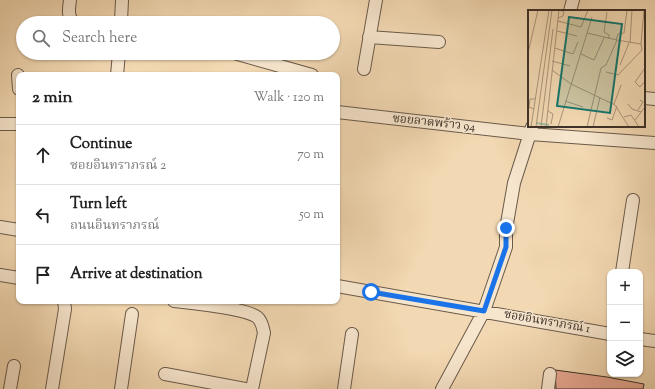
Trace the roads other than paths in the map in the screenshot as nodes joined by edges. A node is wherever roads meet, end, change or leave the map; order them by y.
1 (70, 0) edge
2 (122, 0) edge
3 (376, 0) edge
4 (573, 0) edge
5 (570, 10) edge
6 (70, 16) edge
7 (123, 16) edge
8 (369, 37) junction
9 (439, 42) dead end
10 (118, 60) edge
11 (259, 60) edge
12 (364, 69) dead end
13 (117, 72) edge
14 (301, 72) edge
15 (340, 112) edge
16 (0, 124) edge
17 (16, 124) edge
18 (532, 130) edge
19 (655, 143) edge
20 (633, 200) dead end
21 (0, 227) edge
22 (16, 230) edge
23 (622, 269) edge
24 (0, 275) edge
25 (16, 278) edge
26 (340, 287) edge
27 (64, 304) edge
28 (196, 304) edge
29 (484, 311) junction
30 (132, 314) dead end
31 (607, 333) edge
32 (352, 334) dead end
33 (643, 339) edge
34 (655, 341) edge
35 (14, 366) dead end
36 (165, 374) dead end
37 (550, 374) dead end
38 (10, 389) edge
39 (52, 389) edge
40 (121, 389) edge
41 (245, 389) edge
42 (252, 389) edge
43 (344, 389) edge
44 (442, 389) edge
45 (548, 389) edge

1 - 6 street
2 - 7 street
3 - 8 street
4 - 5 street
8 - 9 street
8 - 12 street
10 - 13 street
11 - 14 street
15 - 18 street, ซอยลาดพร้าว 94
16 - 17 street
18 - 19 street, ซอยลาดพร้าว 94
18 - 29 street
20 - 23 street
21 - 22 street
24 - 25 street
26 - 29 street, ซอยอินทราภรณ์ 1
27 - 39 street
28 - 42 street
29 - 31 street, ซอยอินทราภรณ์ 1
29 - 44 street
30 - 40 street
32 - 43 street
33 - 34 street
35 - 38 street
36 - 41 street
37 - 45 street

